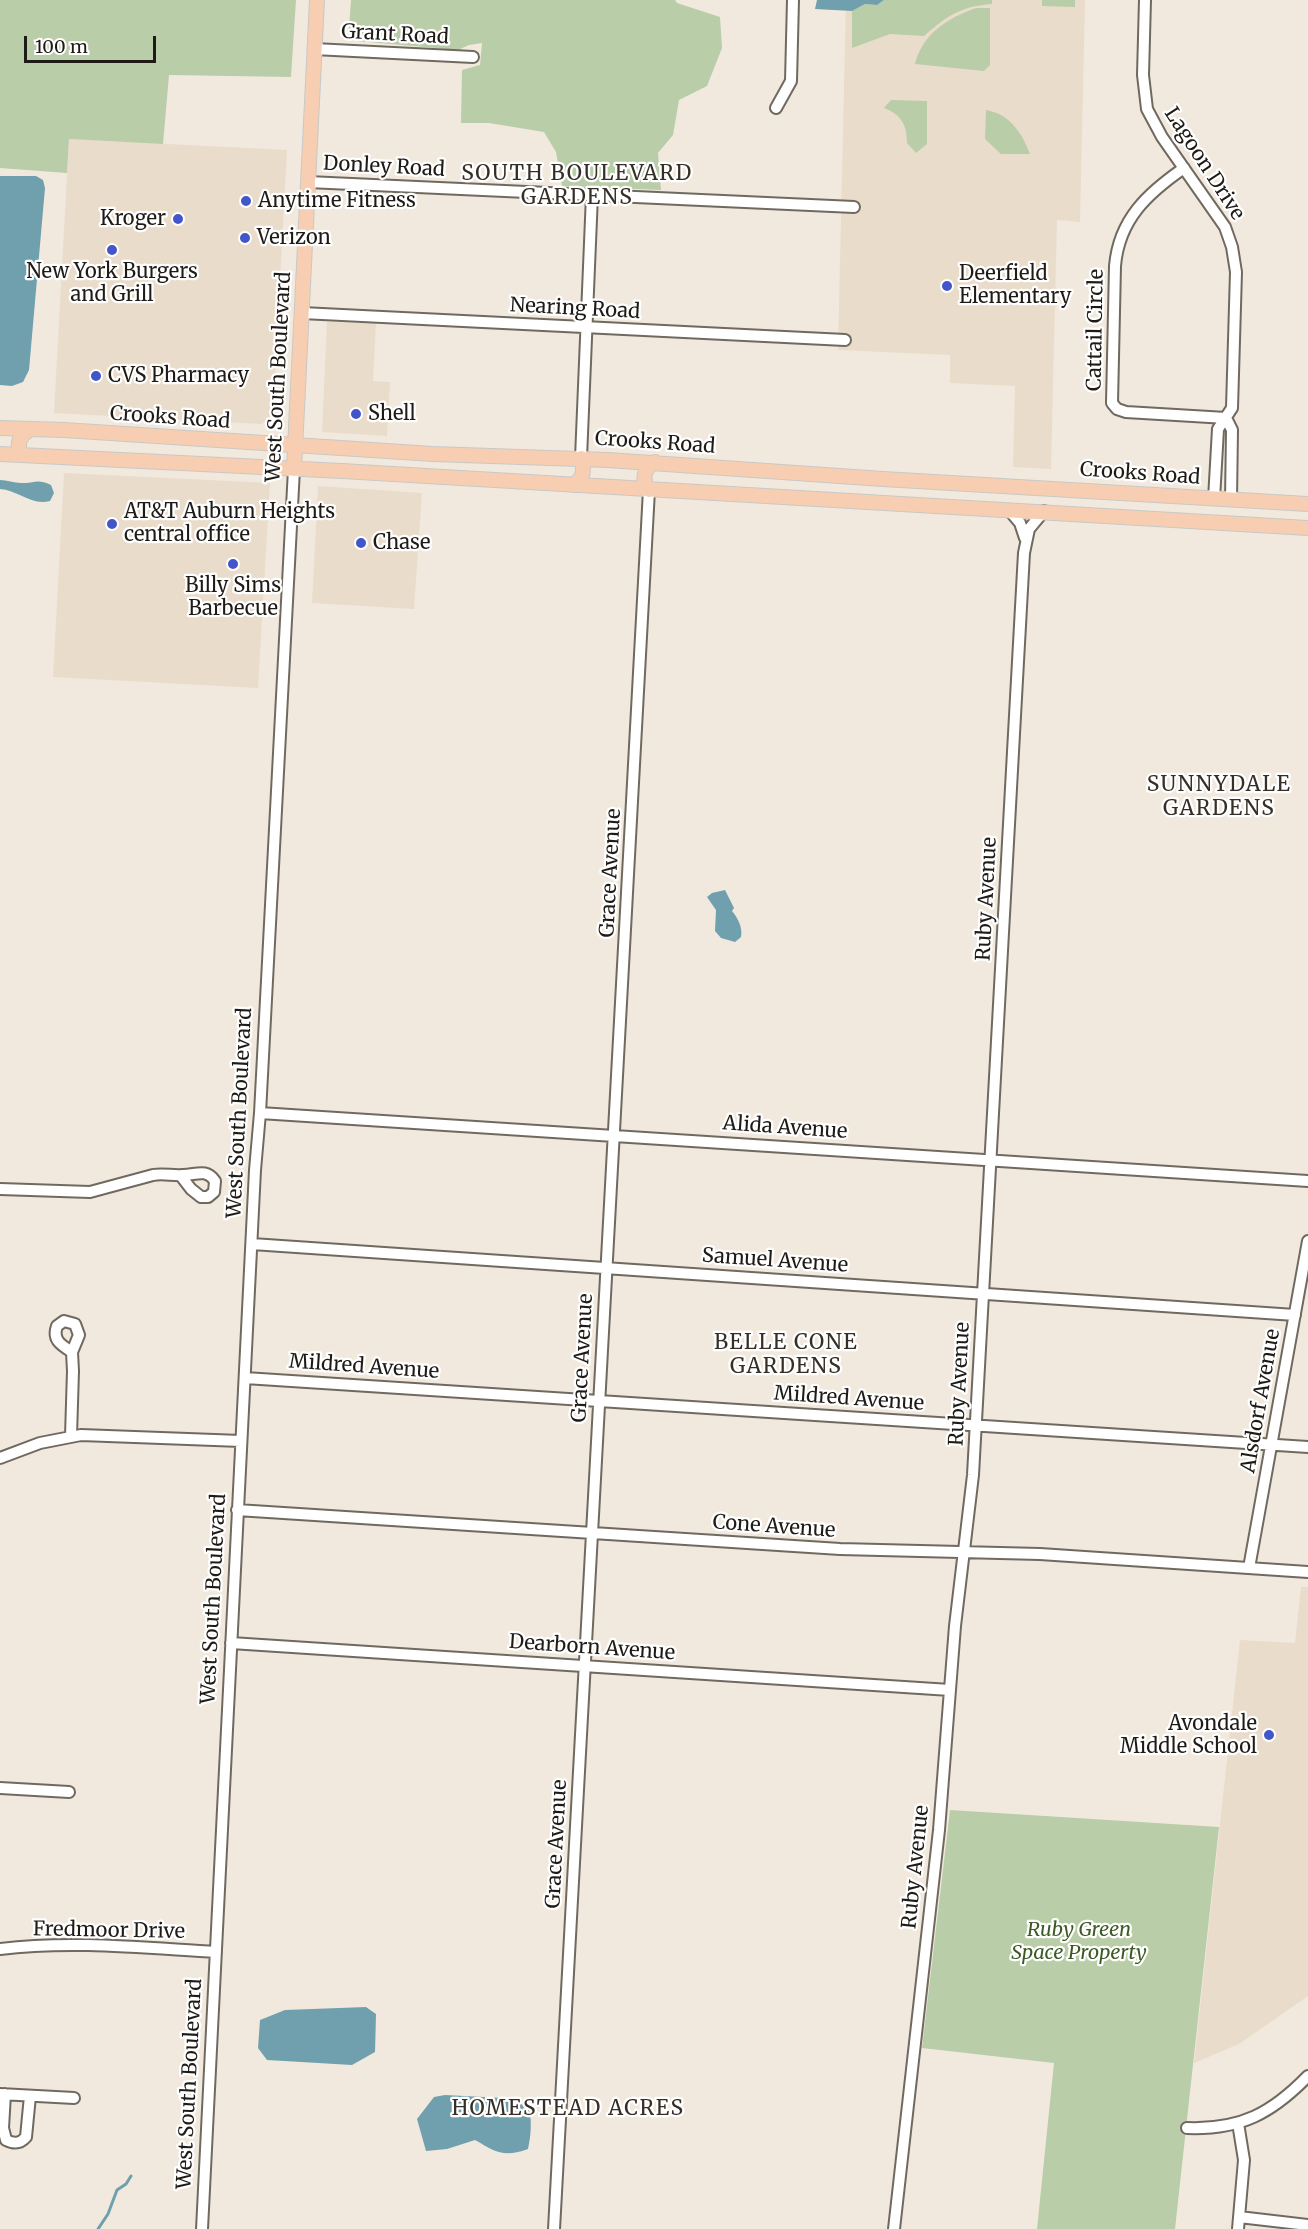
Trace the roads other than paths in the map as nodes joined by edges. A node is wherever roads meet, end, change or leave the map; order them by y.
1 (317, 0) edge
2 (793, 0) edge
3 (1145, 0) edge
4 (314, 49) junction
5 (473, 57) dead end
6 (776, 108) dead end
7 (1184, 168) junction
8 (308, 182) junction
9 (592, 195) junction
10 (854, 207) dead end
11 (302, 313) junction
12 (586, 327) junction
13 (845, 340) dead end
14 (1226, 418) junction
15 (0, 428) edge
16 (31, 429) junction
17 (249, 442) junction
18 (296, 445) junction
19 (351, 449) junction
20 (0, 454) edge
21 (21, 455) junction
22 (581, 458) junction
23 (655, 462) junction
24 (241, 466) junction
25 (294, 469) junction
26 (342, 471) junction
27 (573, 485) junction
28 (1031, 487) junction
29 (649, 490) junction
30 (1176, 496) junction
31 (1214, 498) junction
32 (1231, 500) junction
33 (1308, 504) edge
34 (1009, 510) junction
35 (1044, 512) junction
36 (1160, 518) junction
37 (1308, 528) edge
38 (1025, 538) junction
39 (260, 1113) junction
40 (614, 1135) junction
41 (991, 1160) junction
42 (182, 1176) dead end
43 (1308, 1181) edge
44 (0, 1189) edge
45 (1308, 1241) edge
46 (252, 1244) junction
47 (606, 1268) junction
48 (983, 1293) junction
49 (1295, 1314) junction
50 (72, 1352) dead end
51 (245, 1378) junction
52 (599, 1401) junction
53 (976, 1425) junction
54 (71, 1436) junction
55 (241, 1441) junction
56 (1271, 1445) junction
57 (1308, 1447) edge
58 (0, 1458) edge
59 (237, 1510) junction
60 (591, 1533) junction
61 (964, 1554) junction
62 (1250, 1568) junction
63 (1308, 1572) edge
64 (231, 1643) junction
65 (584, 1665) junction
66 (950, 1690) junction
67 (0, 1788) edge
68 (69, 1792) dead end
69 (0, 1949) edge
70 (216, 1952) junction
71 (1308, 2076) edge
72 (2, 2094) edge
73 (30, 2096) junction
74 (74, 2098) dead end
75 (1238, 2123) junction
76 (1187, 2128) dead end
77 (1239, 2217) junction
78 (1308, 2224) edge
79 (202, 2229) edge
80 (554, 2229) edge
81 (894, 2229) edge
82 (1238, 2229) edge

1 - 4 main road, West South Boulevard
2 - 6 street
3 - 7 street, Lagoon Drive
4 - 5 street, Grant Road
4 - 8 main road, West South Boulevard
7 - 14 street, Lagoon Drive
7 - 14 street, Cattail Circle
8 - 9 street, Donley Road
8 - 11 main road, West South Boulevard
9 - 10 street, Donley Road
9 - 12 street
11 - 12 street, Nearing Road
11 - 18 main road, West South Boulevard
12 - 13 street, Nearing Road
12 - 22 street
14 - 31 street, Lagoon Drive
14 - 32 street, Lagoon Drive
15 - 16 main road, Crooks Road
16 - 17 main road, Crooks Road
16 - 21 main road
17 - 18 main road, Crooks Road
17 - 24 main road
18 - 19 main road, Crooks Road
18 - 25 main road, West South Boulevard
19 - 22 main road, Crooks Road
19 - 26 main road
20 - 21 main road
21 - 24 main road
22 - 23 main road, Crooks Road
22 - 27 main road
23 - 28 main road, Crooks Road
23 - 29 main road
24 - 25 main road
25 - 26 main road
25 - 39 street, West South Boulevard
26 - 27 main road
27 - 29 main road
28 - 30 main road, Crooks Road
28 - 34 main road
29 - 34 main road
29 - 40 street, Grace Avenue
30 - 31 main road, Crooks Road
30 - 36 main road
31 - 32 main road, Crooks Road
32 - 33 main road, Crooks Road
34 - 35 main road
34 - 38 street
35 - 36 main road
35 - 38 street
36 - 37 main road
38 - 41 street, Ruby Avenue
39 - 40 street, Alida Avenue
39 - 46 street, West South Boulevard
40 - 41 street, Alida Avenue
40 - 47 street, Grace Avenue
41 - 43 street, Alida Avenue
41 - 48 street, Ruby Avenue
42 - 44 street
45 - 49 street, Alsdorf Avenue
46 - 47 street, Samuel Avenue
46 - 51 street, West South Boulevard
47 - 48 street, Samuel Avenue
47 - 52 street, Grace Avenue
48 - 49 street, Samuel Avenue
48 - 53 street, Ruby Avenue
49 - 56 street, Alsdorf Avenue
50 - 54 street
51 - 52 street, Mildred Avenue
51 - 55 street, West South Boulevard
52 - 53 street, Mildred Avenue
52 - 60 street, Grace Avenue
53 - 56 street, Mildred Avenue
53 - 61 street, Ruby Avenue
54 - 55 street
54 - 58 street
55 - 59 street, West South Boulevard
56 - 57 street, Mildred Avenue
56 - 62 street, Alsdorf Avenue
59 - 60 street, Cone Avenue
59 - 64 street, West South Boulevard
60 - 61 street, Cone Avenue
60 - 65 street, Grace Avenue
61 - 62 street, Cone Avenue
61 - 66 street, Ruby Avenue
62 - 63 street, Cone Avenue
64 - 65 street, Dearborn Avenue
64 - 70 street, West South Boulevard
65 - 66 street, Dearborn Avenue
65 - 80 street, Grace Avenue
66 - 81 street, Ruby Avenue
67 - 68 street
69 - 70 street, Fredmoor Drive
70 - 79 street, West South Boulevard
71 - 75 street
72 - 73 street
72 - 73 street
73 - 74 street
75 - 76 street
75 - 77 street
77 - 78 street
77 - 82 street

